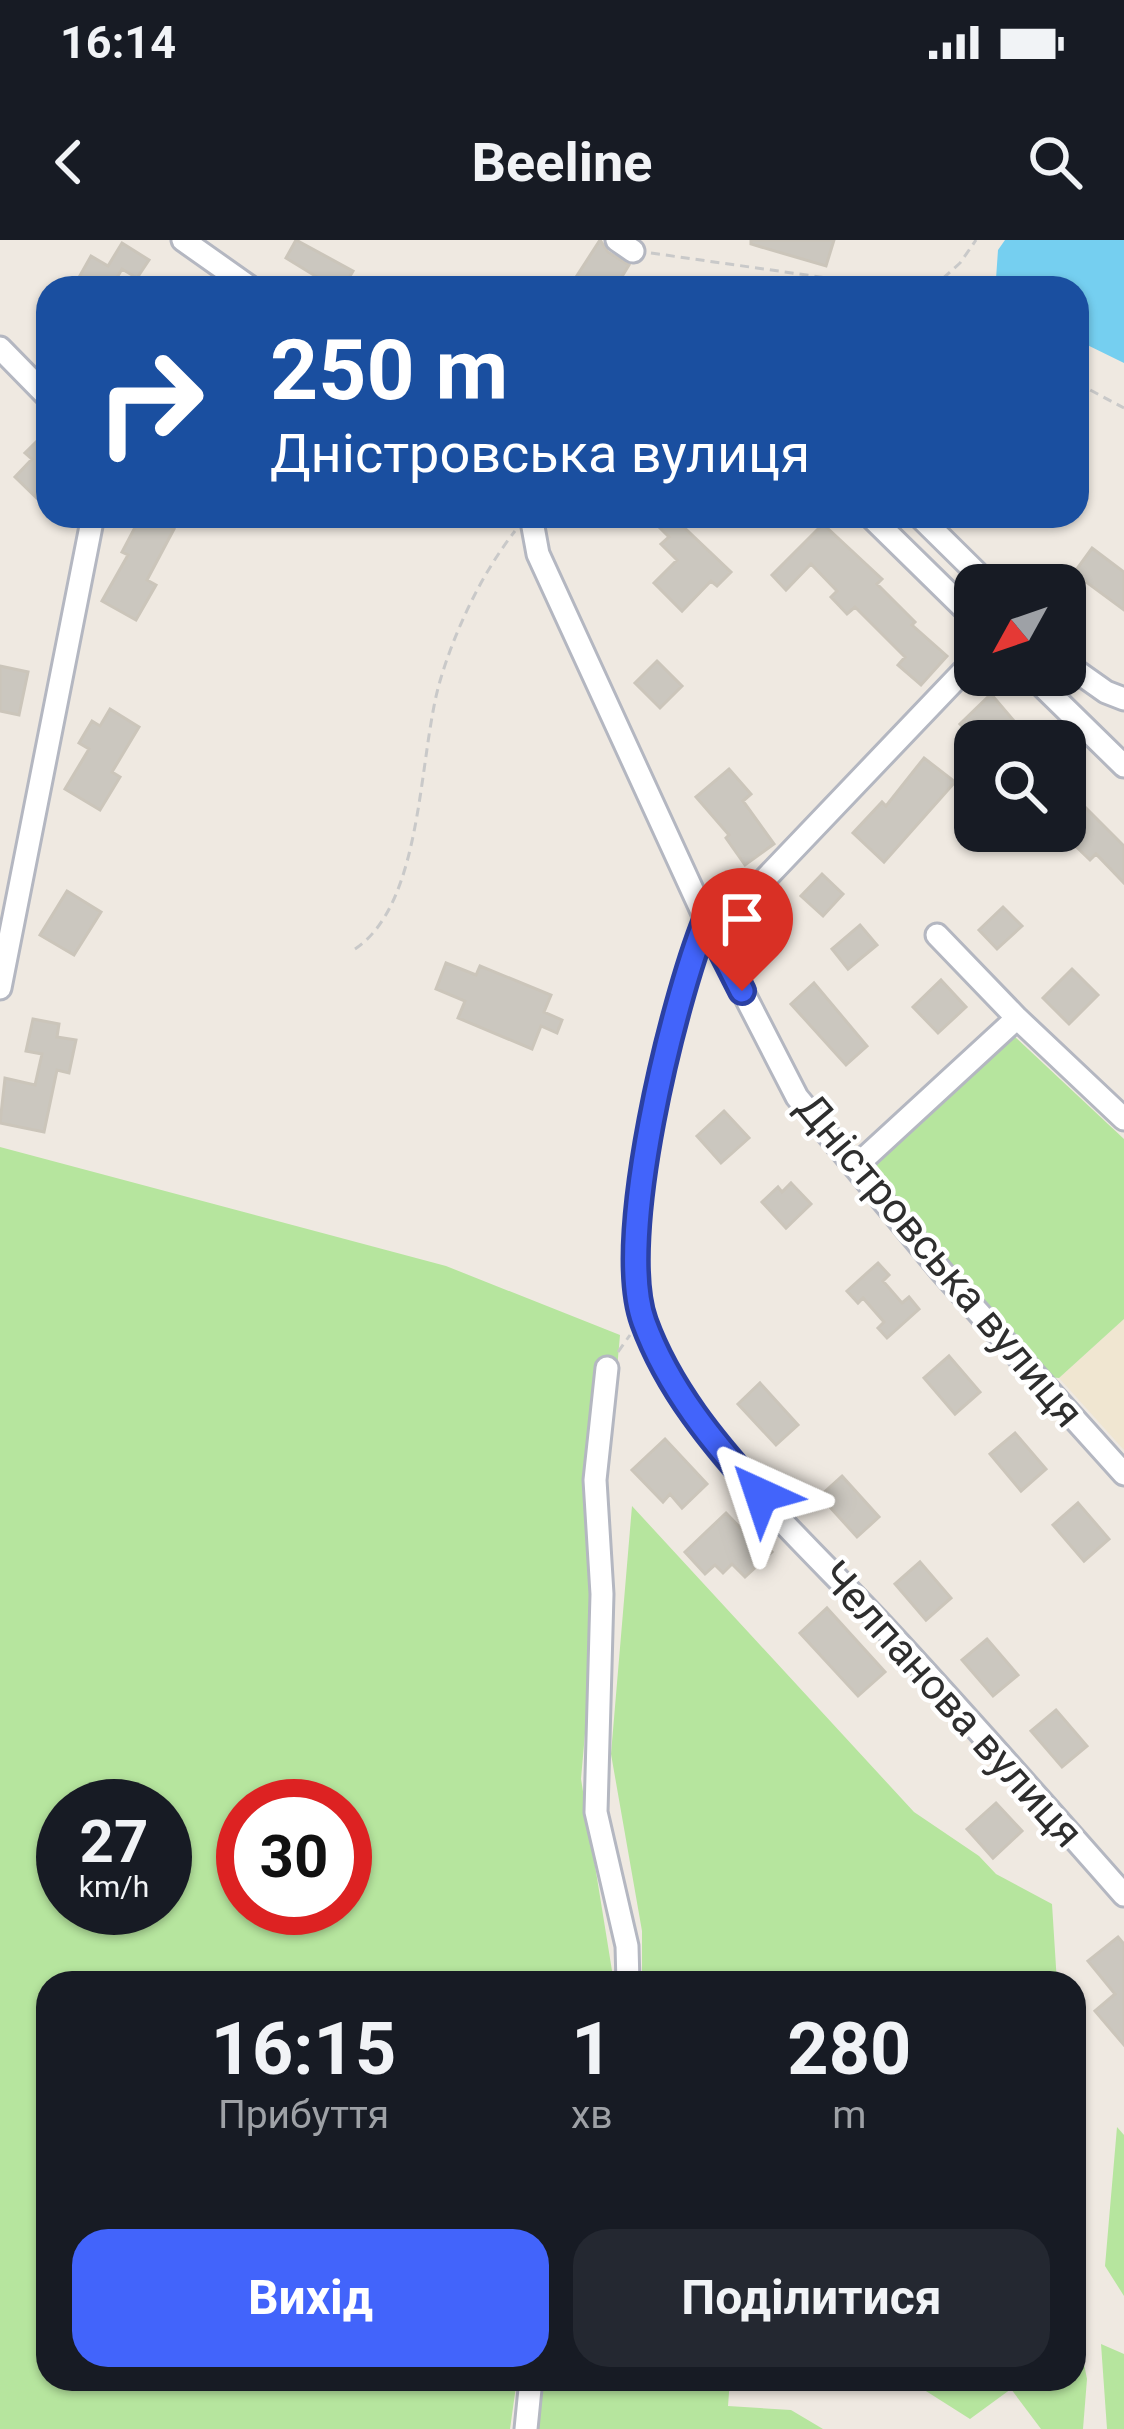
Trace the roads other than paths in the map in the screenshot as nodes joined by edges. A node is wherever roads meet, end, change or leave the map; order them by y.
1 (183, 240) edge
2 (233, 276) edge
3 (0, 348) edge
4 (36, 386) edge
5 (91, 528) edge
6 (527, 528) edge
7 (883, 528) edge
8 (931, 528) edge
9 (968, 564) edge
10 (954, 598) edge
11 (1086, 678) edge
12 (954, 681) edge
13 (1052, 696) edge
14 (1124, 699) edge
15 (1124, 766) edge
16 (706, 920) junction
17 (937, 935) dead end
18 (0, 988) edge
19 (1017, 1018) junction
20 (1124, 1120) edge
21 (855, 1167) junction
22 (607, 1368) road end
23 (1124, 1474) edge
24 (1124, 1895) edge
25 (628, 1971) edge
26 (530, 2391) edge
27 (526, 2429) edge

1 - 2 street
3 - 4 street
5 - 18 street
6 - 16 street, Дністровська вулиця
7 - 10 street
8 - 9 street
11 - 14 street
12 - 16 street
13 - 15 street
16 - 21 street, Дністровська вулиця
16 - 24 street, Челпанова вулиця
17 - 19 street
19 - 20 street
19 - 21 street
21 - 23 street, Дністровська вулиця
22 - 25 street
26 - 27 street

